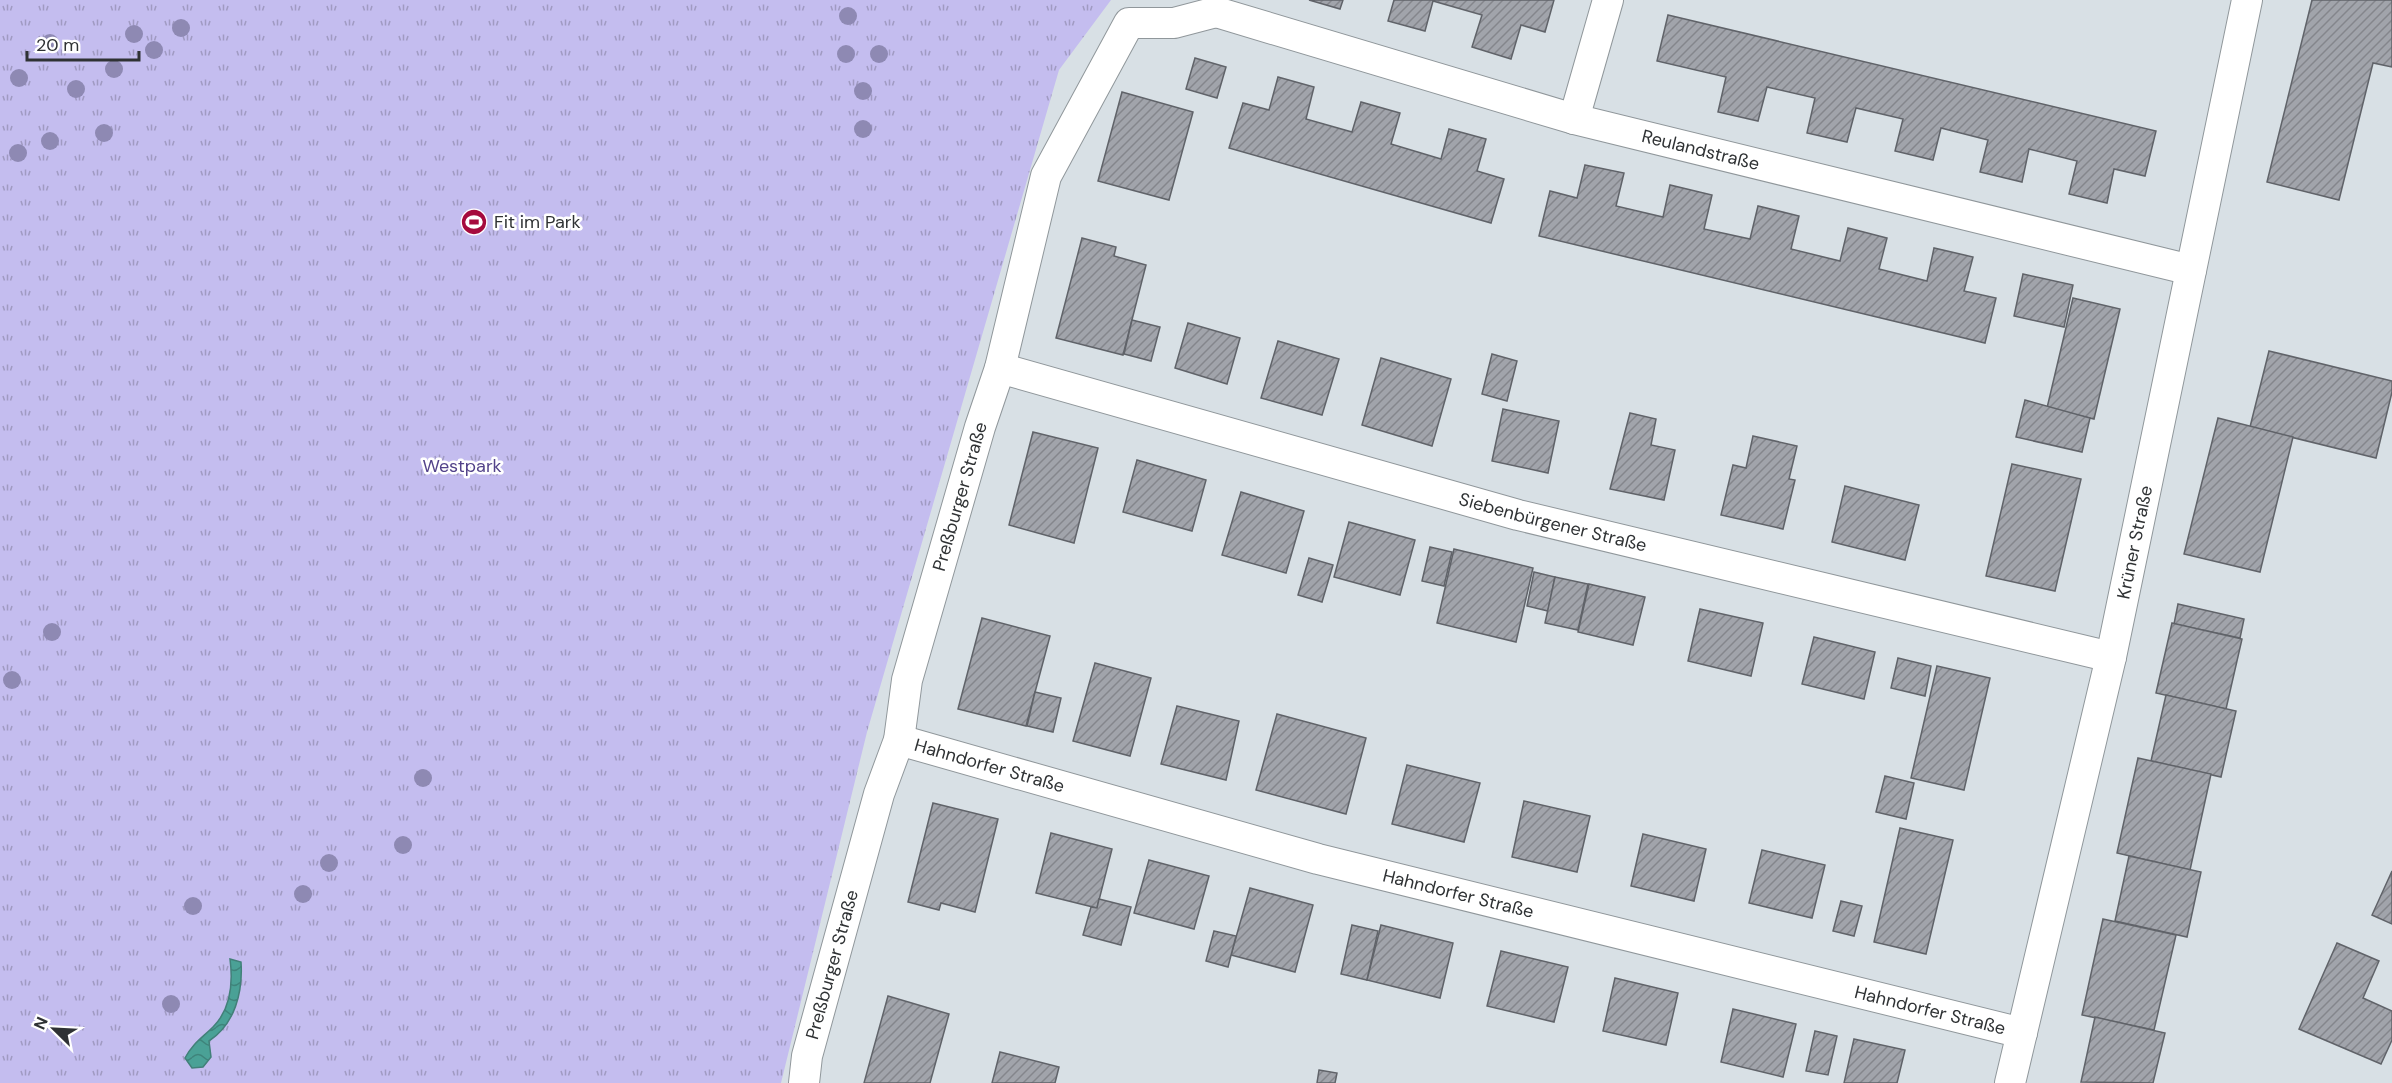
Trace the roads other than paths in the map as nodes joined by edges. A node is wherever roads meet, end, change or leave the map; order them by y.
1 (1608, 0) edge
2 (2247, 0) edge
3 (1218, 6) edge
4 (1574, 119) junction
5 (2192, 270) junction
6 (1000, 368) junction
7 (2111, 657) junction
8 (899, 740) junction
9 (2022, 1033) junction
10 (804, 1083) edge
11 (2010, 1083) edge

1 - 4 street
2 - 5 street, Krüner Straße
3 - 4 street, Reulandstraße
3 - 6 street, Preßburger Straße
4 - 5 street, Reulandstraße
5 - 7 street, Krüner Straße
6 - 7 street, Siebenbürgener Straße
6 - 8 street, Preßburger Straße
7 - 9 street, Krüner Straße
8 - 9 street, Hahndorfer Straße
8 - 10 street, Preßburger Straße
9 - 11 street, Krüner Straße

